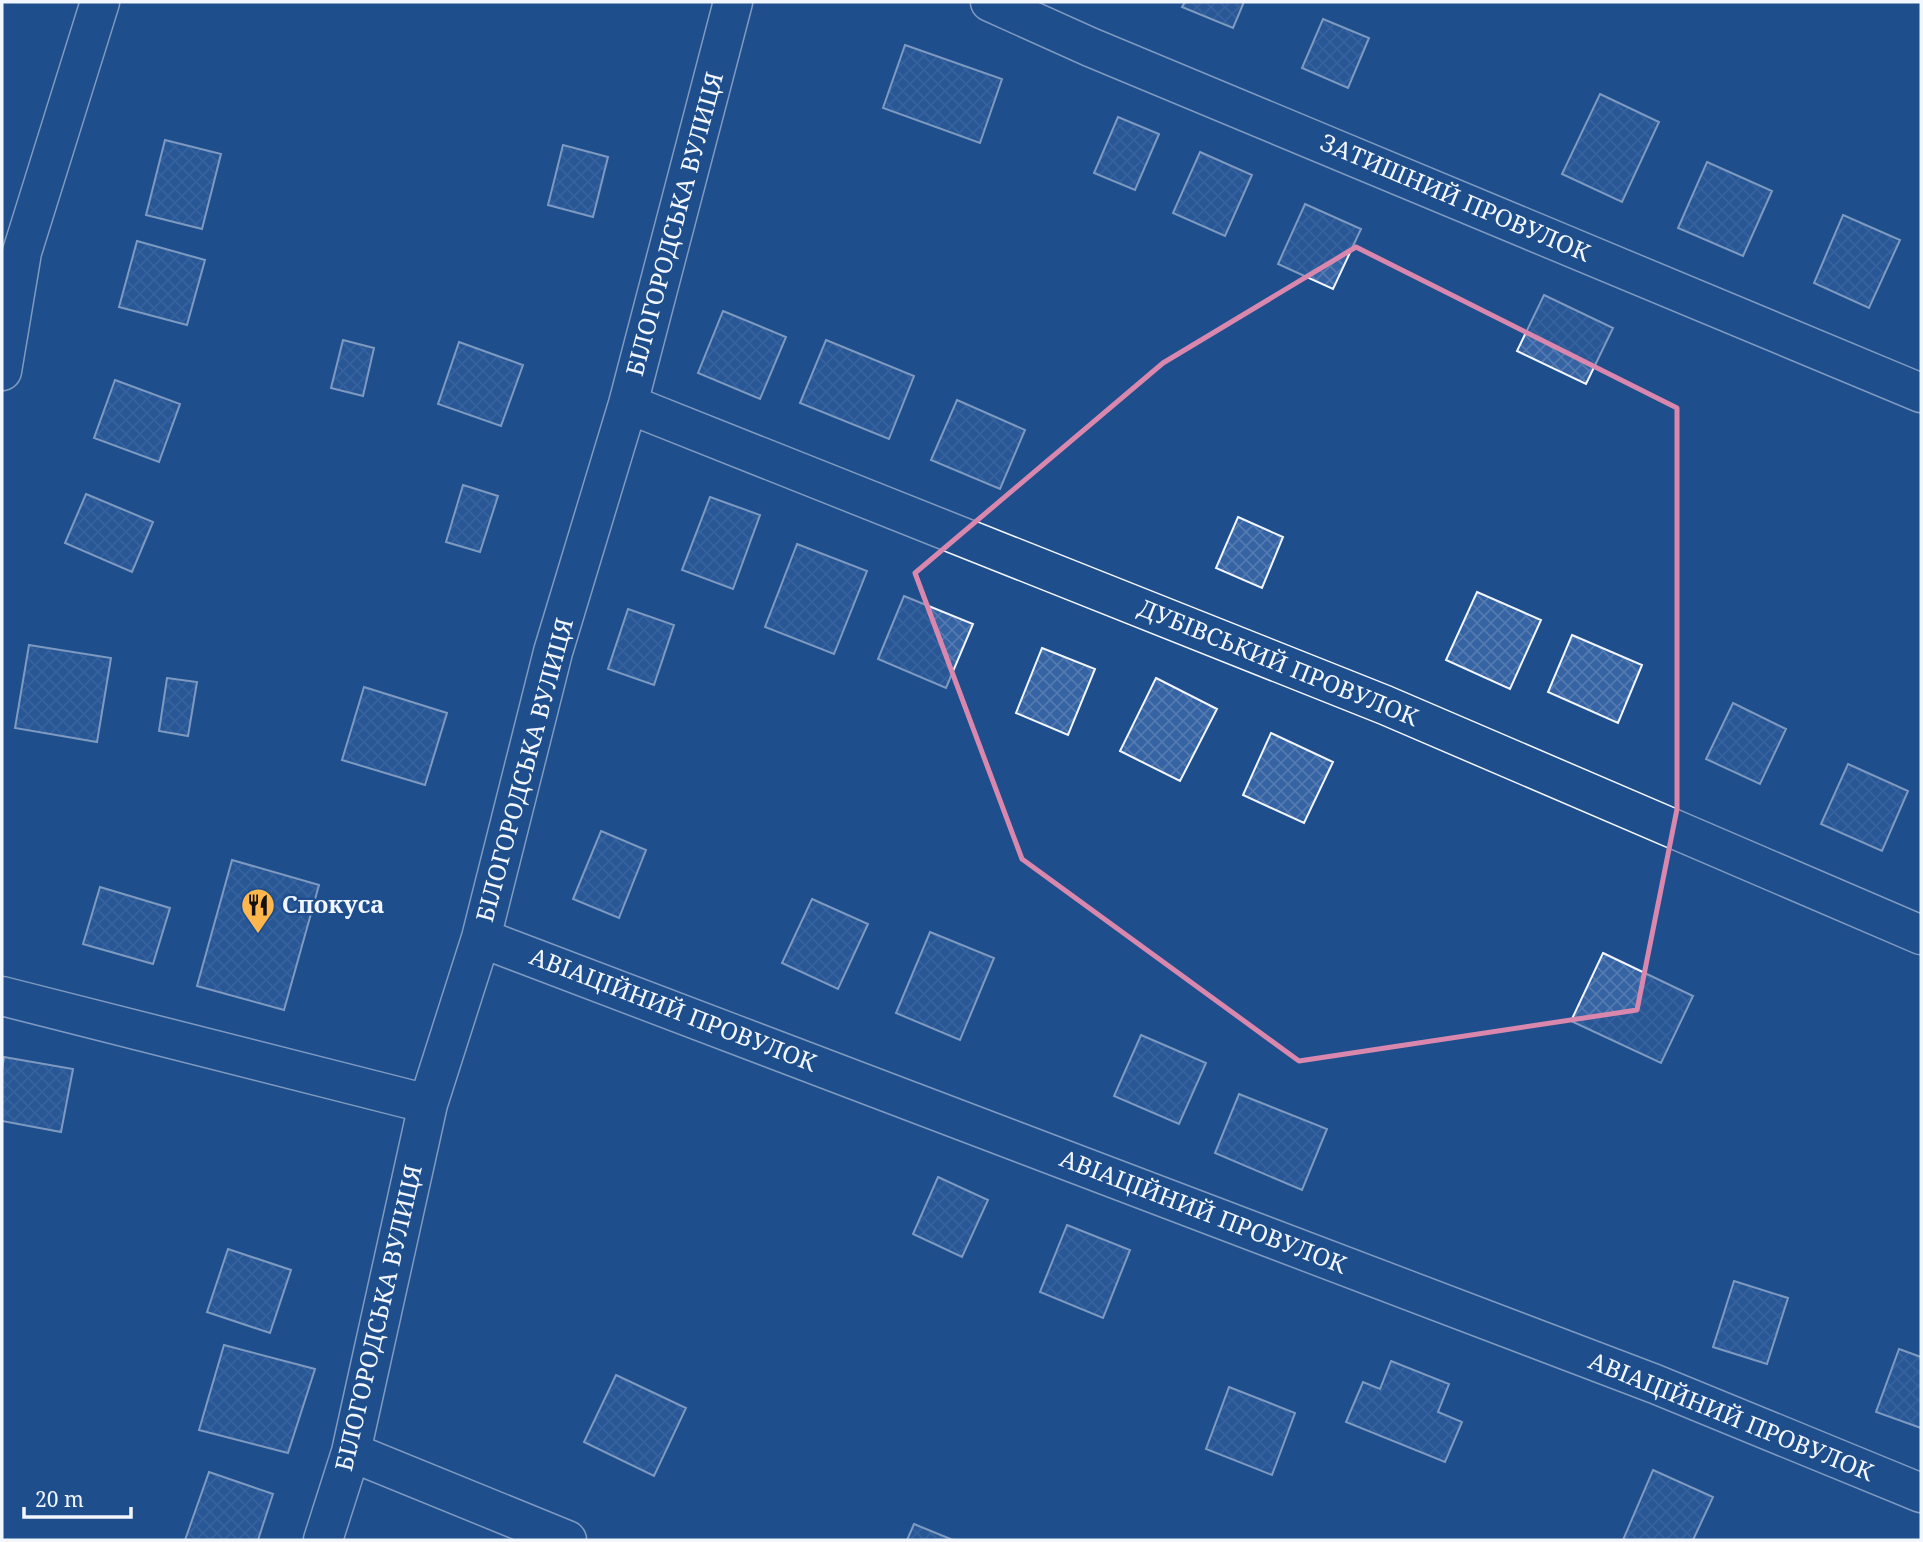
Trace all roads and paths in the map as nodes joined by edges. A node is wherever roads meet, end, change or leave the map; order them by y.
1 (100, 2) edge
2 (733, 2) edge
3 (990, 2) edge
4 (2, 371) edge
5 (1921, 393) edge
6 (628, 404) junction
7 (1921, 935) edge
8 (481, 937) junction
9 (2, 996) edge
10 (428, 1104) junction
11 (351, 1452) junction
12 (1921, 1493) edge
13 (323, 1540) edge
14 (567, 1540) edge

1 - 4 street
2 - 6 street, БІЛОГОРОДСЬКА ВУЛИЦЯ
3 - 5 street, ЗАТИШНИЙ ПРОВУЛОК
6 - 7 street, ДУБІВСЬКИЙ ПРОВУЛОК
6 - 8 street, БІЛОГОРОДСЬКА ВУЛИЦЯ
8 - 10 street, БІЛОГОРОДСЬКА ВУЛИЦЯ
8 - 12 street, АВІАЦІЙНИЙ ПРОВУЛОК
9 - 10 street
10 - 11 street, БІЛОГОРОДСЬКА ВУЛИЦЯ
11 - 13 street, БІЛОГОРОДСЬКА ВУЛИЦЯ
11 - 14 street

